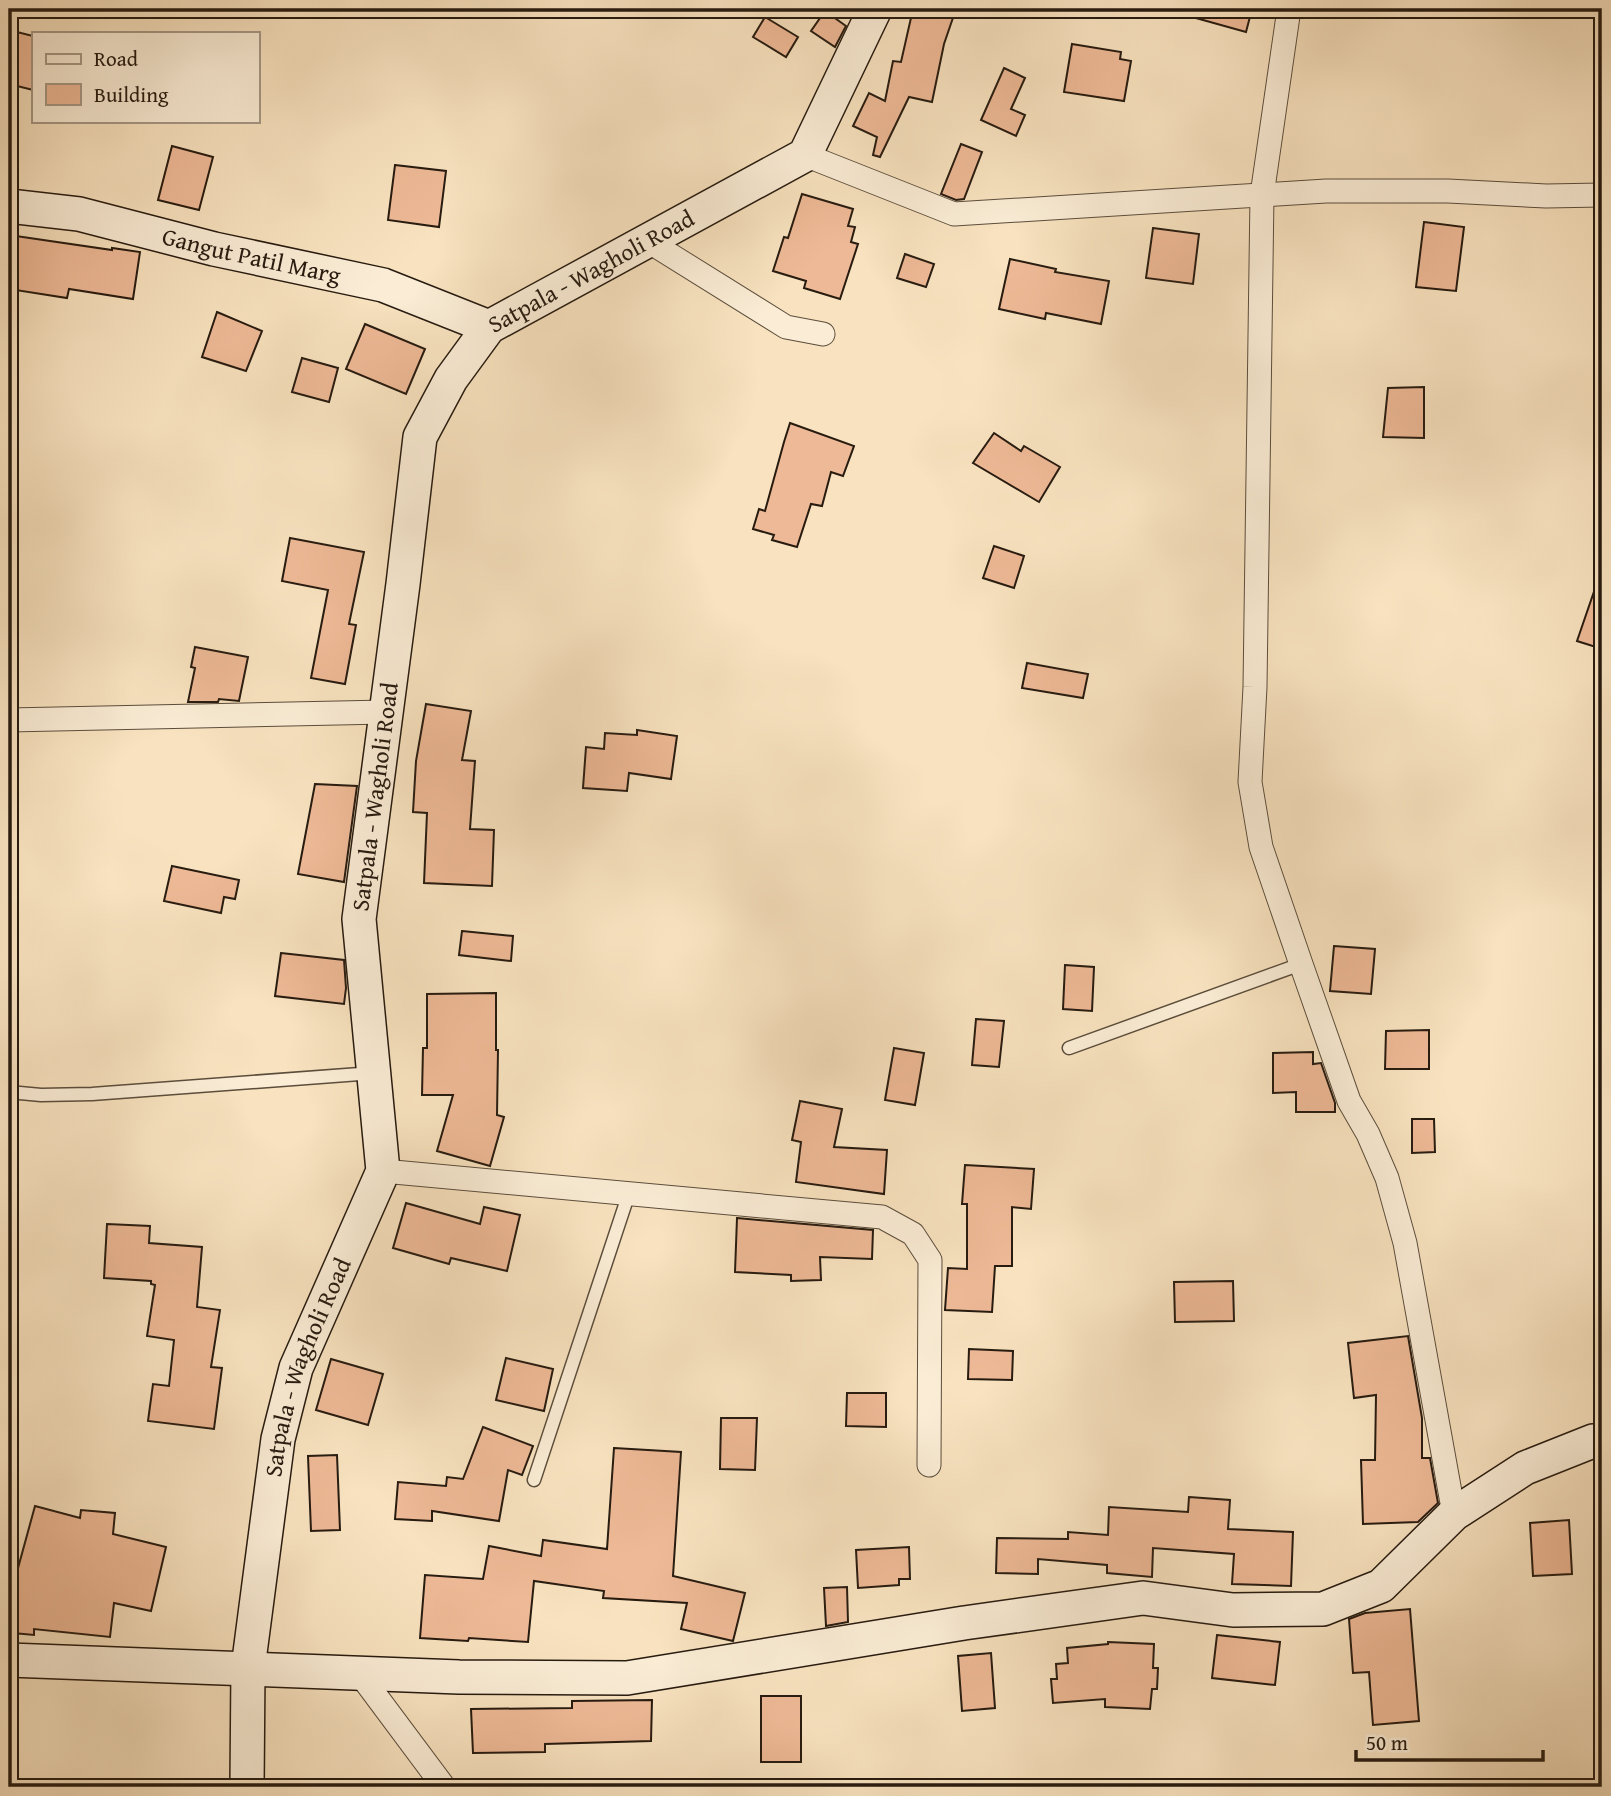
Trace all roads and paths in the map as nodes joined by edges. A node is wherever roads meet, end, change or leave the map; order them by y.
1 (875, 9) edge
2 (1289, 9) edge
3 (805, 155) junction
4 (1262, 195) junction
5 (1602, 195) edge
6 (9, 206) edge
7 (648, 241) junction
8 (489, 327) junction
9 (823, 334) dead end
10 (386, 712) junction
11 (9, 720) edge
12 (1301, 964) junction
13 (1069, 1048) dead end
14 (373, 1073) junction
15 (9, 1092) edge
16 (383, 1171) junction
17 (629, 1193) junction
18 (1602, 1441) edge
19 (929, 1465) dead end
20 (534, 1480) dead end
21 (1454, 1514) junction
22 (9, 1660) edge
23 (248, 1668) junction
24 (359, 1672) junction
25 (247, 1787) edge
26 (444, 1787) edge

1 - 3 main road
2 - 4 street
3 - 4 street
3 - 7 main road, Satpala - Wagholi Road
4 - 5 street
4 - 12 street
6 - 8 main road, Gangut Patil Marg
7 - 8 main road, Satpala - Wagholi Road
7 - 9 street
8 - 10 main road, Satpala - Wagholi Road
10 - 11 street
10 - 14 main road, Satpala - Wagholi Road
12 - 13 lane
12 - 21 street
14 - 15 lane
14 - 16 main road, Satpala - Wagholi Road
16 - 17 street
16 - 23 main road, Satpala - Wagholi Road
17 - 19 street
17 - 20 lane
18 - 21 main road
21 - 24 main road
22 - 23 main road
23 - 24 main road
23 - 25 main road, Satpala - Wagholi Road
24 - 26 street

